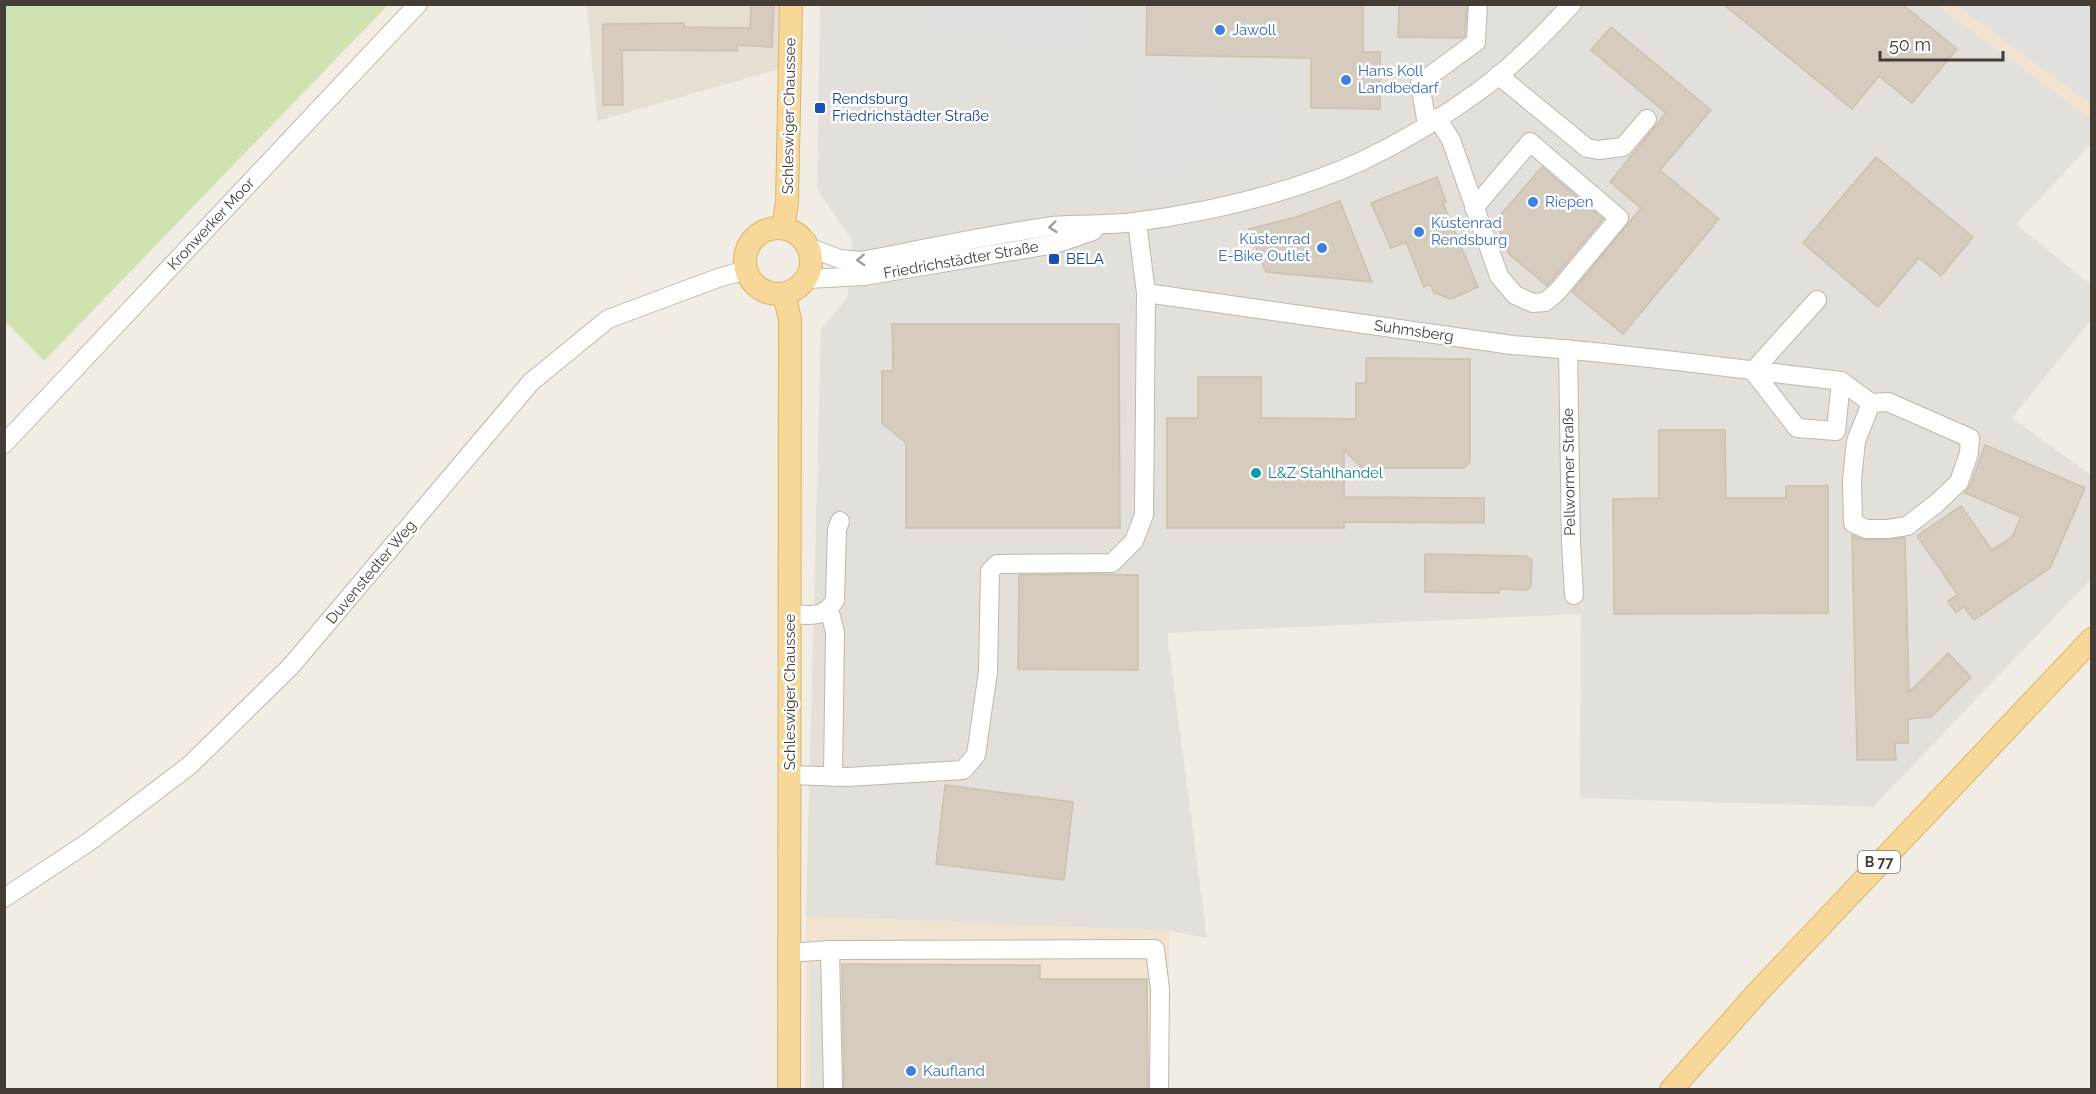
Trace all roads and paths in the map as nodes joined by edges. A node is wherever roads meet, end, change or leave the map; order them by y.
1 (418, 4) edge
2 (791, 4) edge
3 (1478, 4) edge
4 (1572, 4) edge
5 (1498, 75) junction
6 (1647, 118) dead end
7 (1432, 121) junction
8 (1474, 208) junction
9 (1137, 222) junction
10 (1112, 225) junction
11 (783, 228) junction
12 (808, 247) junction
13 (746, 270) junction
14 (807, 279) junction
15 (1146, 293) junction
16 (784, 294) junction
17 (1817, 300) dead end
18 (1568, 349) junction
19 (1753, 371) junction
20 (1840, 381) junction
21 (1871, 403) junction
22 (4, 444) edge
23 (840, 521) dead end
24 (1574, 595) dead end
25 (829, 609) junction
26 (790, 614) junction
27 (2091, 639) edge
28 (790, 775) junction
29 (833, 777) junction
30 (4, 898) edge
31 (830, 950) junction
32 (790, 953) junction
33 (789, 1089) edge
34 (833, 1089) edge
35 (1159, 1089) edge
36 (1671, 1089) edge

1 - 22 street, Kronwerker Moor
2 - 11 main road, Schleswiger Chaussee
3 - 7 street
4 - 5 street, Friedrichstädter Straße
5 - 6 street
5 - 7 street, Friedrichstädter Straße
7 - 8 street
7 - 9 street, Friedrichstädter Straße
8 - 8 street
9 - 10 street, Friedrichstädter Straße
9 - 15 street
10 -> 12 street, Friedrichstädter Straße
10 - 14 street, Friedrichstädter Straße
11 - 12 main road
11 - 13 main road
12 - 14 main road
13 - 16 main road
13 - 30 street, Duvenstedter Weg
14 - 16 main road
15 - 18 street, Suhmsberg
15 - 29 street
16 - 26 main road, Schleswiger Chaussee
17 - 19 street
18 - 19 street, Suhmsberg
18 - 24 street, Pellwormer Straße
19 - 20 street, Suhmsberg
19 - 20 street
20 - 21 street
21 - 21 street
23 - 25 street
25 - 26 street
25 - 29 street
26 - 28 main road, Schleswiger Chaussee
27 - 36 main road, B 77
28 - 29 street
28 - 32 main road, Schleswiger Chaussee
31 - 32 street
31 - 34 street
31 - 35 street
32 - 33 main road, Schleswiger Chaussee

